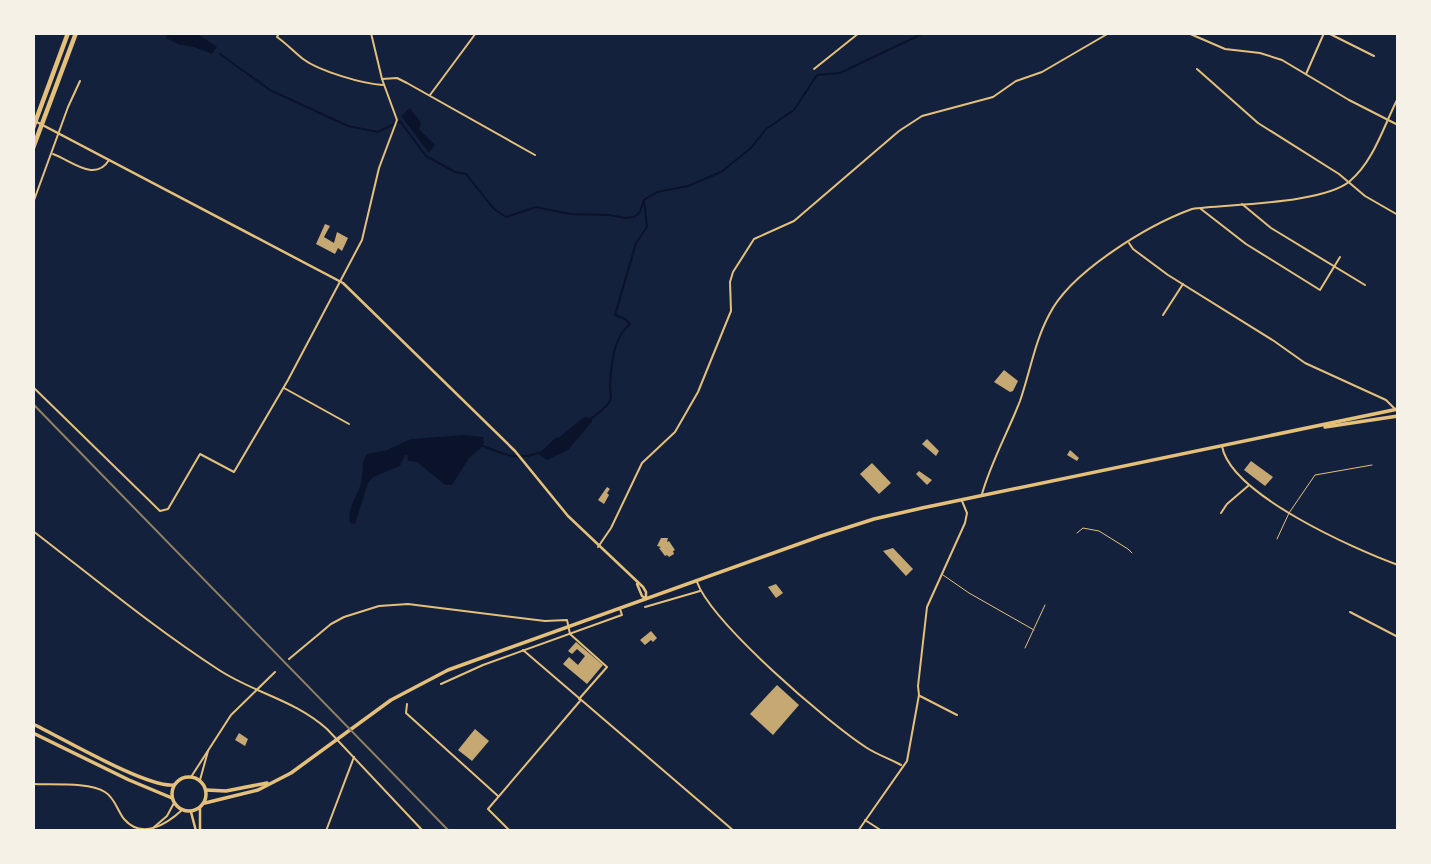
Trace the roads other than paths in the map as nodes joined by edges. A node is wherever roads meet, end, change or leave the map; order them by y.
1 (68, 33) edge
2 (76, 33) edge
3 (279, 33) edge
4 (371, 33) edge
5 (476, 33) edge
6 (859, 33) edge
7 (1109, 33) edge
8 (1188, 33) edge
9 (1326, 33) edge
10 (1374, 56) dead end
11 (814, 69) dead end
12 (1197, 69) dead end
13 (1306, 74) junction
14 (382, 79) junction
15 (80, 81) dead end
16 (384, 85) junction
17 (429, 96) junction
18 (1398, 98) edge
19 (33, 120) edge
20 (1388, 121) junction
21 (1398, 125) edge
22 (33, 128) edge
23 (33, 148) edge
24 (51, 153) junction
25 (535, 155) dead end
26 (109, 159) junction
27 (1349, 183) junction
28 (33, 203) edge
29 (1242, 203) junction
30 (1199, 208) junction
31 (1398, 215) edge
32 (1128, 242) junction
33 (1340, 257) dead end
34 (1333, 267) junction
35 (341, 281) junction
36 (1183, 284) junction
37 (1365, 285) dead end
38 (1163, 316) dead end
39 (33, 387) edge
40 (284, 387) junction
41 (1397, 409) edge
42 (1398, 416) edge
43 (349, 424) dead end
44 (1319, 427) junction
45 (1222, 446) junction
46 (1372, 465) dead end
47 (1249, 485) junction
48 (981, 496) junction
49 (962, 500) junction
50 (1221, 513) dead end
51 (1289, 513) junction
52 (33, 531) edge
53 (1077, 533) dead end
54 (1277, 539) dead end
55 (598, 547) junction
56 (1132, 553) dead end
57 (1398, 565) edge
58 (943, 575) junction
59 (697, 581) junction
60 (700, 591) junction
61 (646, 599) junction
62 (1045, 605) dead end
63 (645, 607) dead end
64 (619, 608) junction
65 (1350, 612) dead end
66 (568, 626) junction
67 (1034, 630) junction
68 (570, 634) junction
69 (1398, 637) edge
70 (522, 642) junction
71 (1025, 648) dead end
72 (523, 650) junction
73 (289, 659) dead end
74 (275, 672) dead end
75 (441, 684) dead end
76 (257, 688) junction
77 (919, 695) junction
78 (580, 699) junction
79 (407, 704) dead end
80 (957, 715) dead end
81 (33, 724) edge
82 (33, 733) edge
83 (209, 748) junction
84 (354, 757) junction
85 (903, 766) junction
86 (191, 777) junction
87 (200, 780) junction
88 (272, 782) junction
89 (33, 784) edge
90 (174, 785) junction
91 (206, 790) junction
92 (499, 796) junction
93 (172, 798) junction
94 (174, 803) junction
95 (205, 803) junction
96 (201, 808) junction
97 (182, 810) junction
98 (191, 812) junction
99 (865, 819) junction
100 (152, 828) junction
101 (198, 831) edge
102 (326, 831) edge
103 (423, 831) edge
104 (510, 831) edge
105 (734, 831) edge
106 (858, 831) edge
107 (882, 831) edge

1 - 22 highway
2 - 23 highway
3 - 16 street
4 - 14 street
5 - 17 street
6 - 11 street
7 - 55 street
8 - 13 street
9 - 10 street
9 - 13 street
12 - 27 street
13 - 20 street
14 - 16 street
14 - 17 street
15 - 24 street
16 - 35 street
17 - 25 street
18 - 20 street
19 - 26 street
20 - 21 street
20 - 27 street
24 - 26 street
24 - 28 street
26 - 35 street
27 - 29 street
27 - 31 street
29 - 30 street
29 - 34 street
30 - 32 street
30 - 34 street
32 - 36 street
32 - 48 street
33 - 34 street
34 - 37 street
35 - 40 street
35 - 55 street
36 - 38 street
36 - 41 street
39 - 40 street
40 - 43 street
41 - 44 main road
42 - 44 main road
44 - 45 main road
45 - 47 street
45 - 48 main road
46 - 51 lane
47 - 50 street
47 - 51 street
48 - 49 main road
49 - 58 street
49 - 59 main road
51 - 54 lane
51 - 57 street
52 - 76 street
53 - 56 lane
55 - 61 street
58 - 67 lane
58 - 77 street
59 - 60 street
59 - 61 main road
60 - 63 street
60 - 85 street
61 - 64 main road
62 - 67 lane
64 - 66 main road
64 - 68 street
65 - 69 street
66 - 68 street
66 - 70 main road
66 - 73 street
67 - 71 lane
68 - 72 street
68 - 78 street
70 - 72 street
70 - 88 main road
72 - 75 street
72 - 78 street
74 - 76 street
76 - 83 street
76 - 84 street
77 - 80 street
77 - 85 street
78 - 92 street
78 - 105 street
79 - 92 street
81 - 90 main road
82 - 93 main road
83 - 86 street
83 - 87 street
84 - 102 street
84 - 103 street
85 - 99 street
86 - 87 main road
86 - 90 main road
87 - 91 main road
88 - 91 main road
88 - 95 main road
89 - 100 street
90 - 93 main road
91 - 95 main road
92 - 104 street
93 - 94 main road
94 - 97 main road
94 - 100 street
95 - 96 main road
96 - 98 main road
96 - 101 street
97 - 98 main road
97 - 100 street
98 - 101 street
99 - 106 street
99 - 107 street

